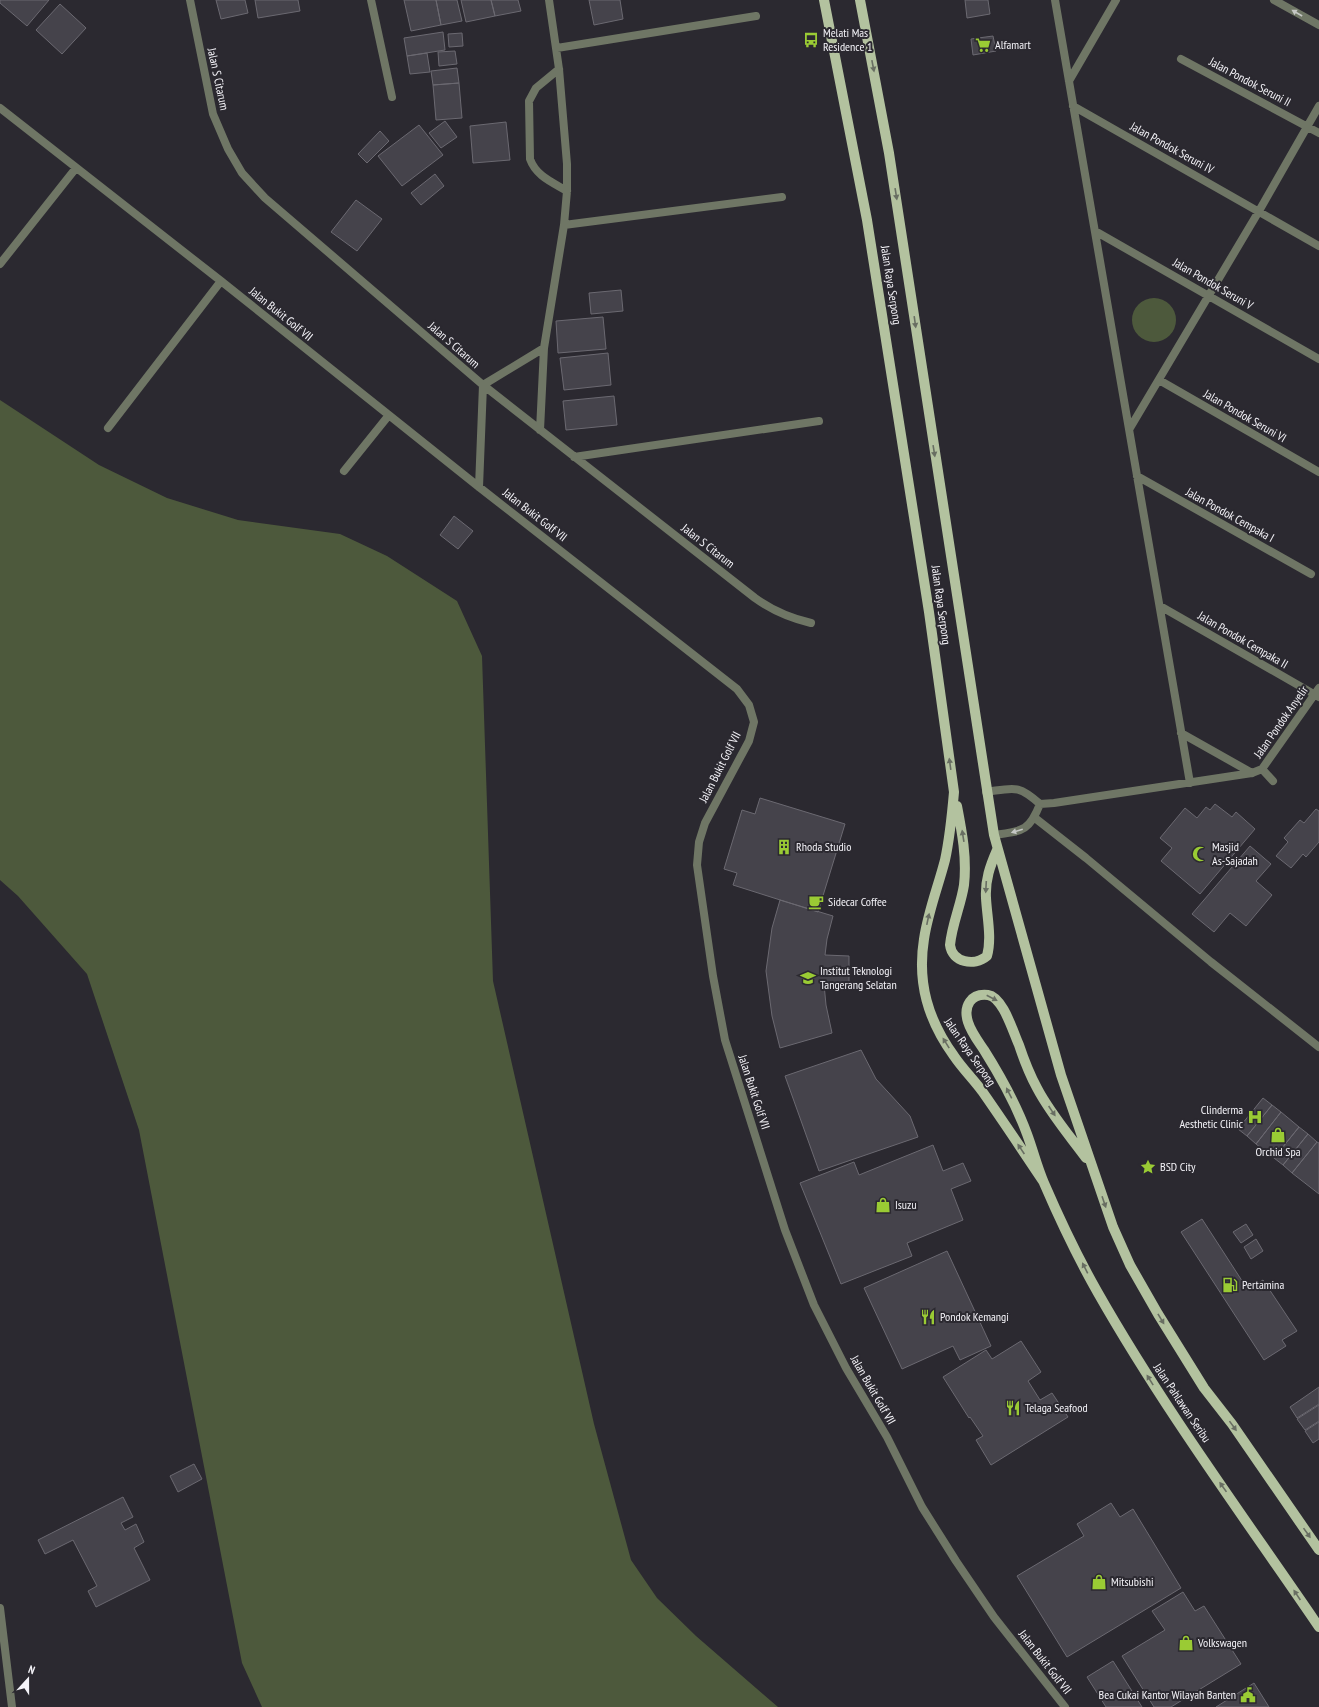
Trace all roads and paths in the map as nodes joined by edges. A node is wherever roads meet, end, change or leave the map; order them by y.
1 (190, 0) edge
2 (371, 0) edge
3 (549, 0) edge
4 (824, 0) edge
5 (860, 0) edge
6 (1054, 0) edge
7 (1116, 0) edge
8 (1274, 0) edge
9 (756, 16) dead end
10 (1319, 25) edge
11 (557, 48) junction
12 (1182, 59) dead end
13 (559, 69) junction
14 (1069, 80) junction
15 (392, 97) dead end
16 (1073, 106) junction
17 (1319, 106) edge
18 (0, 108) edge
19 (1307, 126) junction
20 (1319, 133) edge
21 (76, 168) junction
22 (567, 191) junction
23 (782, 197) dead end
24 (1259, 211) junction
25 (564, 226) junction
26 (1095, 231) junction
27 (1319, 246) edge
28 (0, 264) edge
29 (221, 281) junction
30 (1208, 295) junction
31 (544, 348) junction
32 (1319, 359) edge
33 (1159, 380) junction
34 (483, 385) junction
35 (389, 415) junction
36 (819, 421) dead end
37 (108, 428) dead end
38 (1130, 428) junction
39 (540, 430) junction
40 (574, 457) junction
41 (344, 471) dead end
42 (1319, 472) edge
43 (1137, 476) junction
44 (479, 487) junction
45 (1311, 574) dead end
46 (1160, 606) junction
47 (811, 623) dead end
48 (1318, 693) edge
49 (1182, 733) junction
50 (1262, 769) junction
51 (1252, 773) junction
52 (1273, 781) dead end
53 (1190, 783) junction
54 (954, 792) junction
55 (986, 792) junction
56 (1040, 804) junction
57 (1035, 818) junction
58 (994, 835) junction
59 (997, 850) junction
60 (1319, 1047) edge
61 (1092, 1165) junction
62 (1043, 1181) junction
63 (1319, 1550) edge
64 (0, 1608) edge
65 (1319, 1627) edge
66 (11, 1707) edge
67 (1065, 1707) edge

1 - 34 street, Jalan S Citarum
2 - 15 street
3 - 11 street
54 -> 4 main road, Jalan Raya Serpong
5 -> 55 main road, Jalan Raya Serpong
6 - 14 street
7 - 14 street
10 -> 8 street
9 - 11 street
11 - 13 street
12 - 19 street, Jalan Pondok Seruni II
13 - 22 street
13 - 22 street
14 - 16 street
16 - 24 street, Jalan Pondok Seruni IV
16 - 26 street
17 - 19 street
18 - 21 street, Jalan Bukit Golf VII
19 - 20 street, Jalan Pondok Seruni II
19 - 24 street
21 - 28 street
21 - 29 street, Jalan Bukit Golf VII
22 - 25 street
23 - 25 street
24 - 27 street, Jalan Pondok Seruni IV
24 - 30 street
25 - 31 street
26 - 30 street, Jalan Pondok Seruni V
26 - 38 street
29 - 35 street, Jalan Bukit Golf VII
29 - 37 street
30 - 32 street, Jalan Pondok Seruni V
30 - 33 street
31 - 34 street
31 - 39 street
33 - 38 street
33 - 42 street, Jalan Pondok Seruni VI
34 - 39 street, Jalan S Citarum
34 - 44 street
35 - 41 street
35 - 44 street, Jalan Bukit Golf VII
36 - 40 street
38 - 43 street
39 - 40 street, Jalan S Citarum
40 - 47 street, Jalan S Citarum
43 - 45 street, Jalan Pondok Cempaka I
43 - 46 street
44 - 67 street, Jalan Bukit Golf VII
46 - 48 street, Jalan Pondok Cempaka II
46 - 49 street
48 - 50 street, Jalan Pondok Anyelir
49 - 51 street
49 - 53 street
50 - 51 street
50 - 52 street
51 - 53 street
53 - 56 street
59 -> 54 main road
62 -> 54 main road, Jalan Raya Serpong
55 - 56 street
55 - 58 main road, Jalan Raya Serpong
56 - 57 street
57 -> 58 street
57 - 60 street
58 - 59 main road, Jalan Raya Serpong
59 - 61 main road, Jalan Raya Serpong
62 -> 61 main road
61 -> 63 main road
65 -> 62 main road, Jalan Pahlawan Seribu
64 - 66 street

